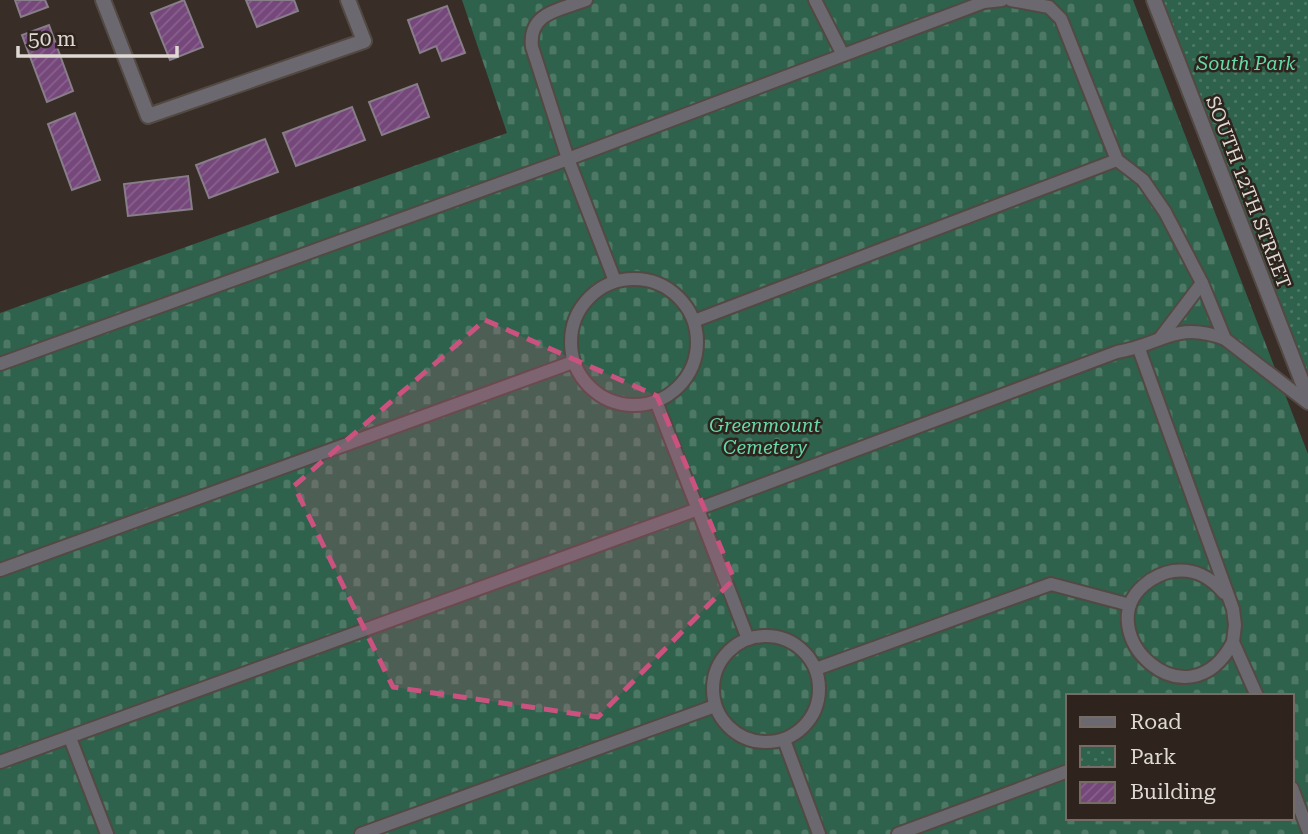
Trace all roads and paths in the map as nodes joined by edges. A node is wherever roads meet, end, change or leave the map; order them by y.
1 (103, 0) edge
2 (348, 0) edge
3 (586, 0) edge
4 (815, 0) edge
5 (1002, 0) edge
6 (1011, 0) edge
7 (1154, 0) edge
8 (843, 55) junction
9 (568, 159) junction
10 (1117, 160) junction
11 (615, 281) junction
12 (1202, 284) junction
13 (694, 321) junction
14 (1161, 337) junction
15 (1225, 339) junction
16 (1139, 349) junction
17 (573, 362) junction
18 (0, 364) edge
19 (1308, 397) edge
20 (656, 401) junction
21 (1308, 403) edge
22 (698, 509) junction
23 (0, 570) edge
24 (1230, 602) junction
25 (1130, 605) junction
26 (748, 639) junction
27 (1233, 642) junction
28 (816, 669) junction
29 (1256, 694) edge
30 (715, 706) junction
31 (69, 738) junction
32 (784, 740) junction
33 (0, 762) edge
34 (1066, 772) edge
35 (1294, 793) edge
36 (1308, 830) edge
37 (107, 834) edge
38 (361, 834) edge
39 (819, 834) edge
40 (898, 834) edge

1 - 2 street
3 - 9 lane
4 - 8 lane
5 - 8 lane
6 - 10 lane
7 - 19 street, SOUTH 12TH STREET
8 - 9 lane
9 - 11 lane
9 - 18 lane
10 - 12 lane
10 - 13 lane
11 - 13 lane
11 - 17 lane
12 - 14 lane
12 - 15 lane
13 - 20 lane
14 - 15 lane
14 - 16 lane
15 - 21 lane
16 - 22 lane
16 - 24 lane
17 - 20 lane
17 - 23 lane
20 - 22 lane
22 - 26 lane
22 - 31 lane
24 - 25 lane
24 - 27 lane
25 - 27 lane
25 - 28 lane
26 - 28 lane
26 - 30 lane
27 - 29 lane
28 - 32 lane
30 - 32 lane
30 - 38 lane
31 - 33 lane
31 - 37 lane
32 - 39 lane
34 - 40 lane
35 - 36 lane

